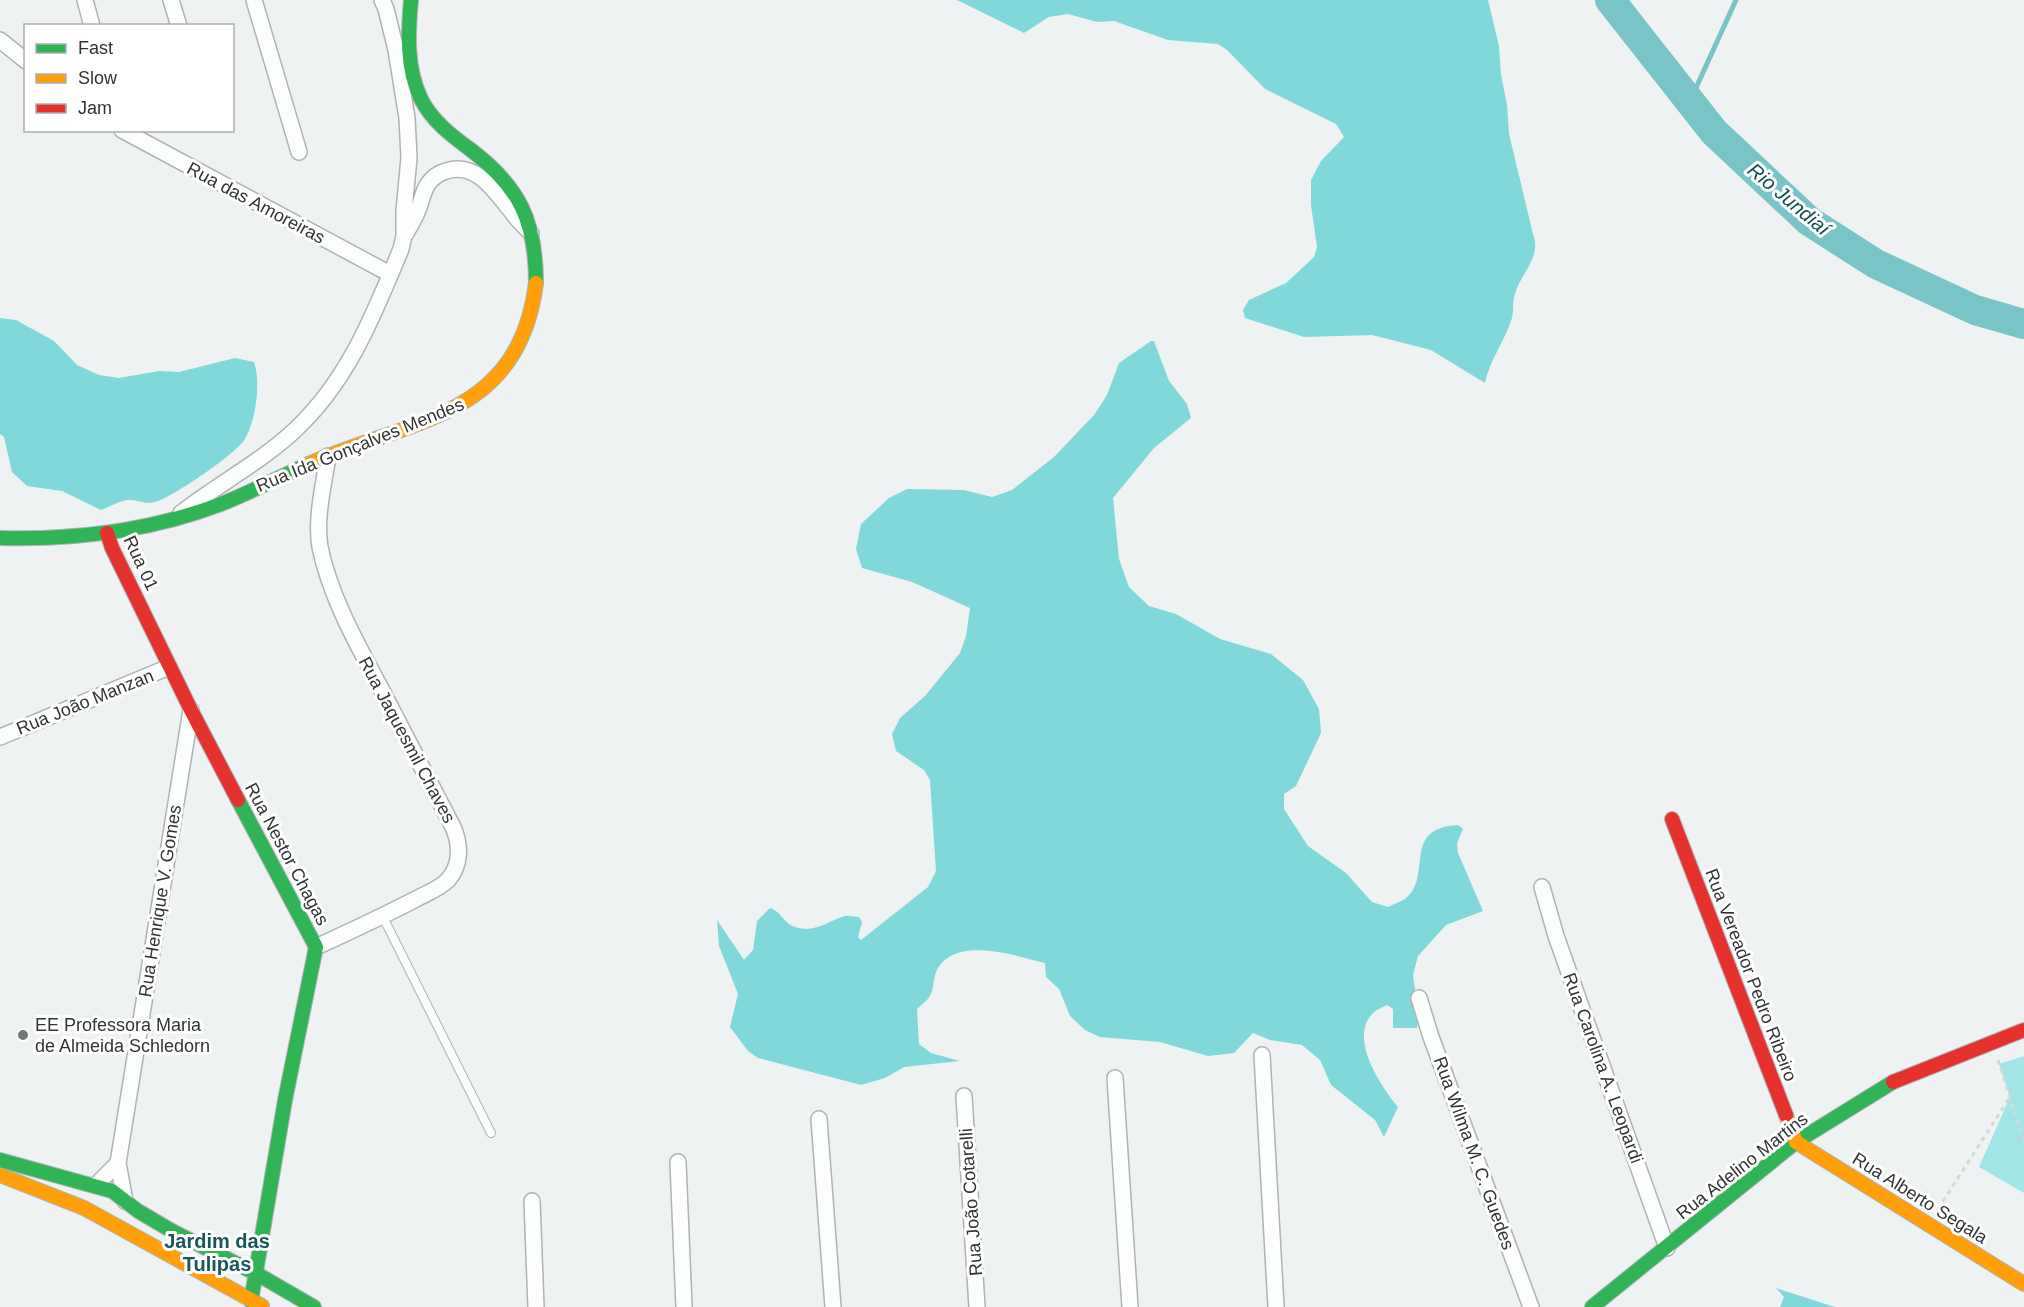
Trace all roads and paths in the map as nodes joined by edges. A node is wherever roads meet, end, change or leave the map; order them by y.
1 (85, 0) edge
2 (171, 0) edge
3 (254, 0) edge
4 (382, 0) edge
5 (411, 0) edge
6 (91, 24) edge
7 (178, 24) edge
8 (0, 40) edge
9 (24, 59) edge
10 (137, 135) edge
11 (299, 152) dead end
12 (531, 233) junction
13 (404, 236) junction
14 (390, 274) junction
15 (328, 456) junction
16 (175, 518) junction
17 (107, 533) junction
18 (0, 538) edge
19 (142, 609) joint
20 (169, 667) junction
21 (191, 710) junction
22 (0, 737) edge
23 (1672, 819) dead end
24 (1542, 887) dead end
25 (383, 916) junction
26 (316, 947) junction
27 (1419, 998) dead end
28 (2024, 1030) edge
29 (1992, 1042) junction
30 (1262, 1055) dead end
31 (1116, 1078) dead end
32 (964, 1096) dead end
33 (2010, 1096) junction
34 (819, 1119) dead end
35 (491, 1133) dead end
36 (2024, 1141) edge
37 (1796, 1143) junction
38 (0, 1160) edge
39 (118, 1162) junction
40 (678, 1162) dead end
41 (0, 1175) edge
42 (96, 1185) junction
43 (125, 1201) junction
44 (532, 1201) dead end
45 (84, 1208) junction
46 (111, 1222) junction
47 (1928, 1224) junction
48 (1667, 1248) junction
49 (257, 1274) junction
50 (2024, 1284) edge
51 (257, 1304) edge
52 (314, 1307) edge
53 (536, 1307) edge
54 (684, 1307) edge
55 (833, 1307) edge
56 (978, 1307) edge
57 (1130, 1307) edge
58 (1276, 1307) edge
59 (1531, 1307) edge
60 (1592, 1307) edge

1 - 6 street
2 - 7 street
3 - 11 street
4 - 13 street, Rua Ida Gonçalves Mendes
5 - 12 street, Rua Ida Gonçalves Mendes
8 - 9 street
10 - 14 street, Rua das Amoreiras
12 - 13 street, Rua Ida Gonçalves Mendes
12 - 15 street, Rua Ida Gonçalves Mendes
13 - 14 street, Rua Ida Gonçalves Mendes
14 - 16 street, Rua Ida Gonçalves Mendes
15 - 16 street, Rua Ida Gonçalves Mendes
15 - 25 street, Rua Jaquesmil Chaves
16 - 17 street, Rua Ida Gonçalves Mendes
17 - 18 street, Rua Ida Gonçalves Mendes
17 - 19 street, Rua 01
19 - 20 street, Rua Nestor Chagas
20 - 21 street, Rua Nestor Chagas
20 - 22 street, Rua João Manzan
21 - 26 street, Rua Nestor Chagas
21 - 39 street, Rua Henrique V. Gomes
23 - 37 street, Rua Vereador Pedro Ribeiro
24 - 48 street, Rua Carolina A. Leopardi
25 - 26 street, Rua Jaquesmil Chaves
25 - 35 lane
26 - 49 street, Rua Nestor Chagas
27 - 59 street, Rua Wilma M. C. Guedes
28 - 29 street, Rua Adelino Martins
29 - 33 path
29 - 37 street, Rua Adelino Martins
30 - 58 street
31 - 57 street
32 - 56 street, Rua João Cotarelli
33 - 36 path
33 - 47 path
34 - 55 street
37 - 47 street, Rua Alberto Segala
37 - 48 street, Rua Adelino Martins
38 - 42 street
39 - 42 street
39 - 43 street, Rua Henrique V. Gomes
40 - 54 street
41 - 45 street
42 - 43 street
42 - 45 street
43 - 46 street
43 - 49 street
44 - 53 street
45 - 46 street
46 - 51 street
47 - 50 street, Rua Alberto Segala
48 - 60 street, Rua Adelino Martins
49 - 51 street, Rua Nestor Chagas
49 - 52 street

